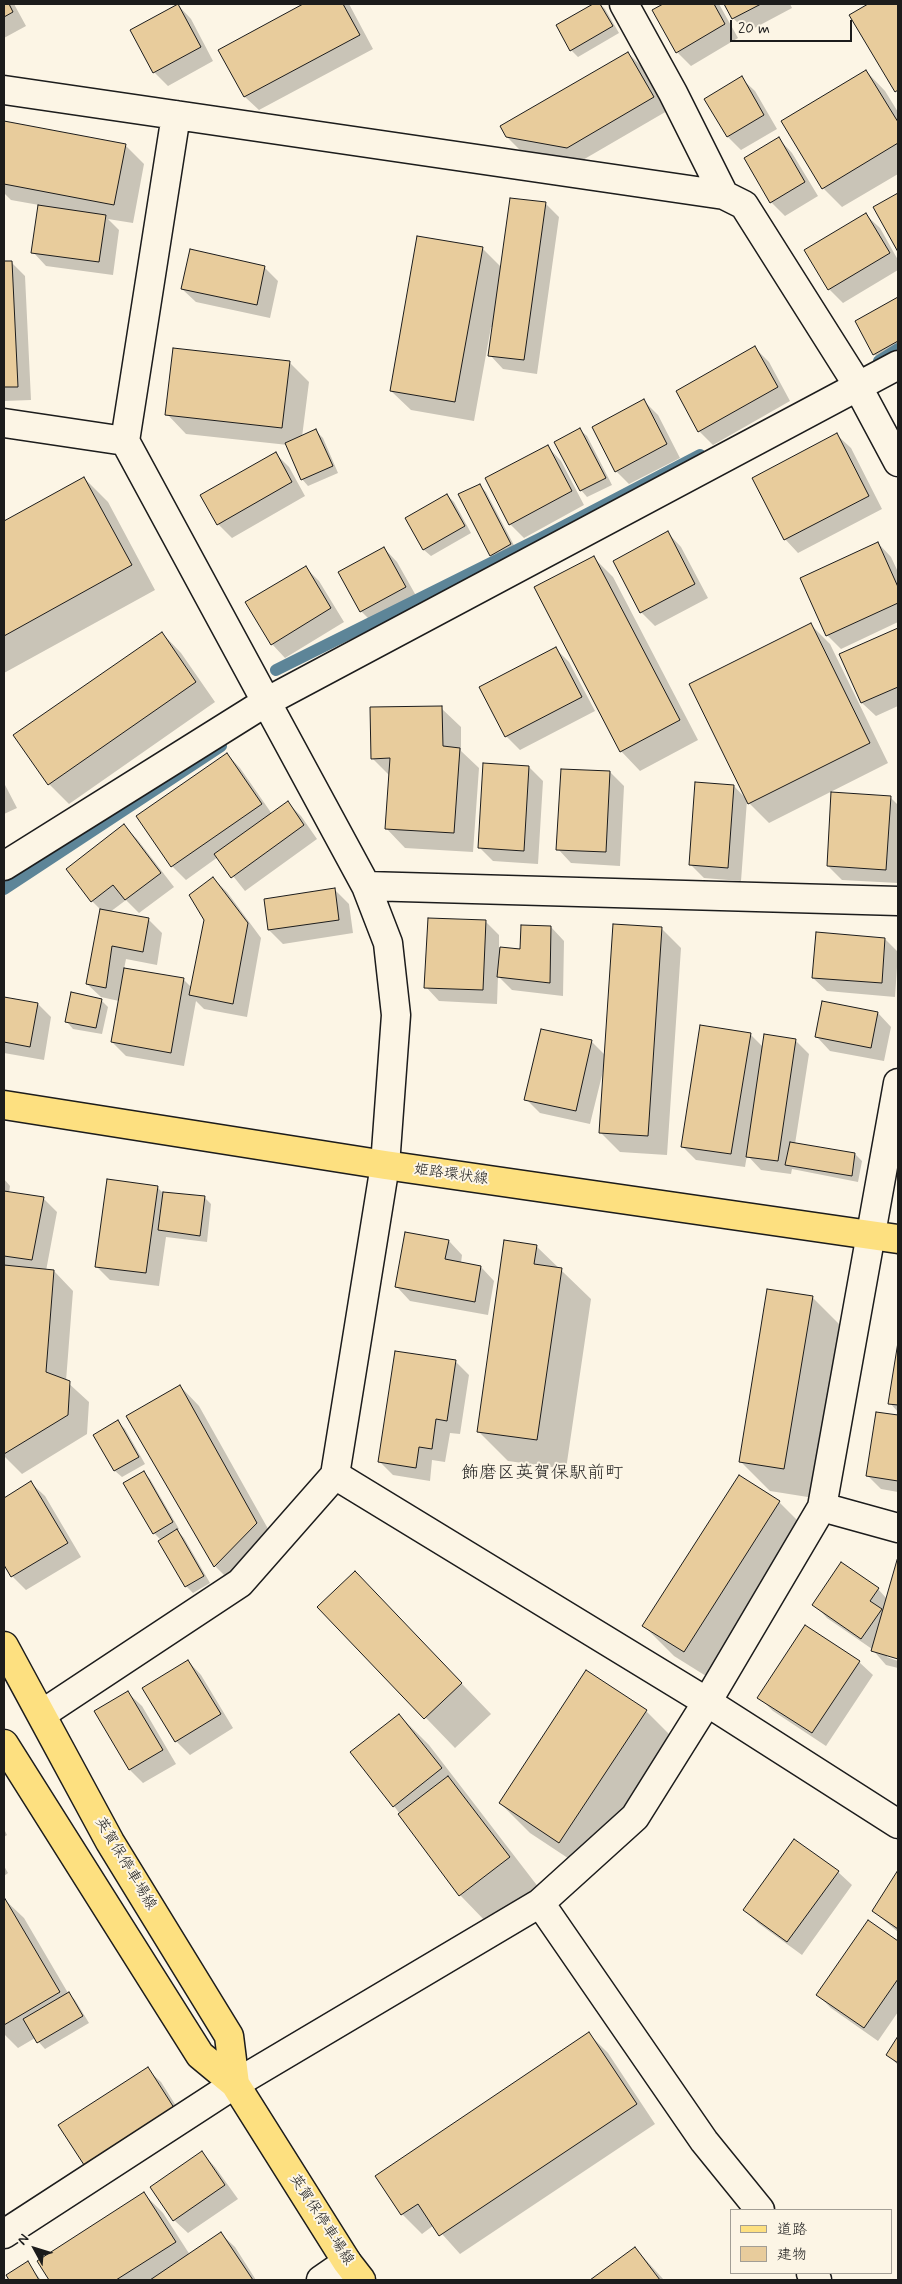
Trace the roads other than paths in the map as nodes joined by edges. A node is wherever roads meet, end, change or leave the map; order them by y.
1 (624, 4) edge
2 (4, 90) edge
3 (176, 115) junction
4 (724, 195) junction
5 (898, 365) edge
6 (898, 384) edge
7 (858, 387) junction
8 (4, 423) edge
9 (125, 441) junction
10 (898, 462) edge
11 (266, 702) junction
12 (4, 866) edge
13 (366, 886) junction
14 (898, 901) edge
15 (898, 1083) edge
16 (4, 1105) edge
17 (385, 1165) junction
18 (872, 1235) junction
19 (898, 1240) edge
20 (335, 1476) junction
21 (822, 1507) junction
22 (898, 1528) edge
23 (4, 1646) edge
24 (708, 1702) junction
25 (42, 1714) junction
26 (4, 1744) edge
27 (898, 1824) edge
28 (540, 1903) junction
29 (235, 2084) junction
30 (759, 2209) edge
31 (4, 2234) edge
32 (354, 2271) edge
33 (321, 2280) edge

1 - 4 street
2 - 3 street
3 - 4 street
3 - 9 street
4 - 7 street
5 - 7 street
6 - 7 street
7 - 10 street
7 - 11 street
8 - 9 street
9 - 11 street
11 - 12 street
11 - 13 street
13 - 14 street
13 - 17 street
15 - 18 street
16 - 17 main road, 姫路環状線
17 - 18 main road, 姫路環状線
17 - 20 street
18 - 19 main road, 姫路環状線
18 - 21 street
20 - 24 street
20 - 25 street
21 - 22 street
21 - 24 street
23 - 25 main road, 英賀保停車場線
24 - 27 street
24 - 28 street
25 - 29 main road, 英賀保停車場線
26 - 29 main road, 英賀保停車場線
28 - 29 street
28 - 30 street
29 - 31 street
29 - 32 main road, 英賀保停車場線
32 - 33 street

